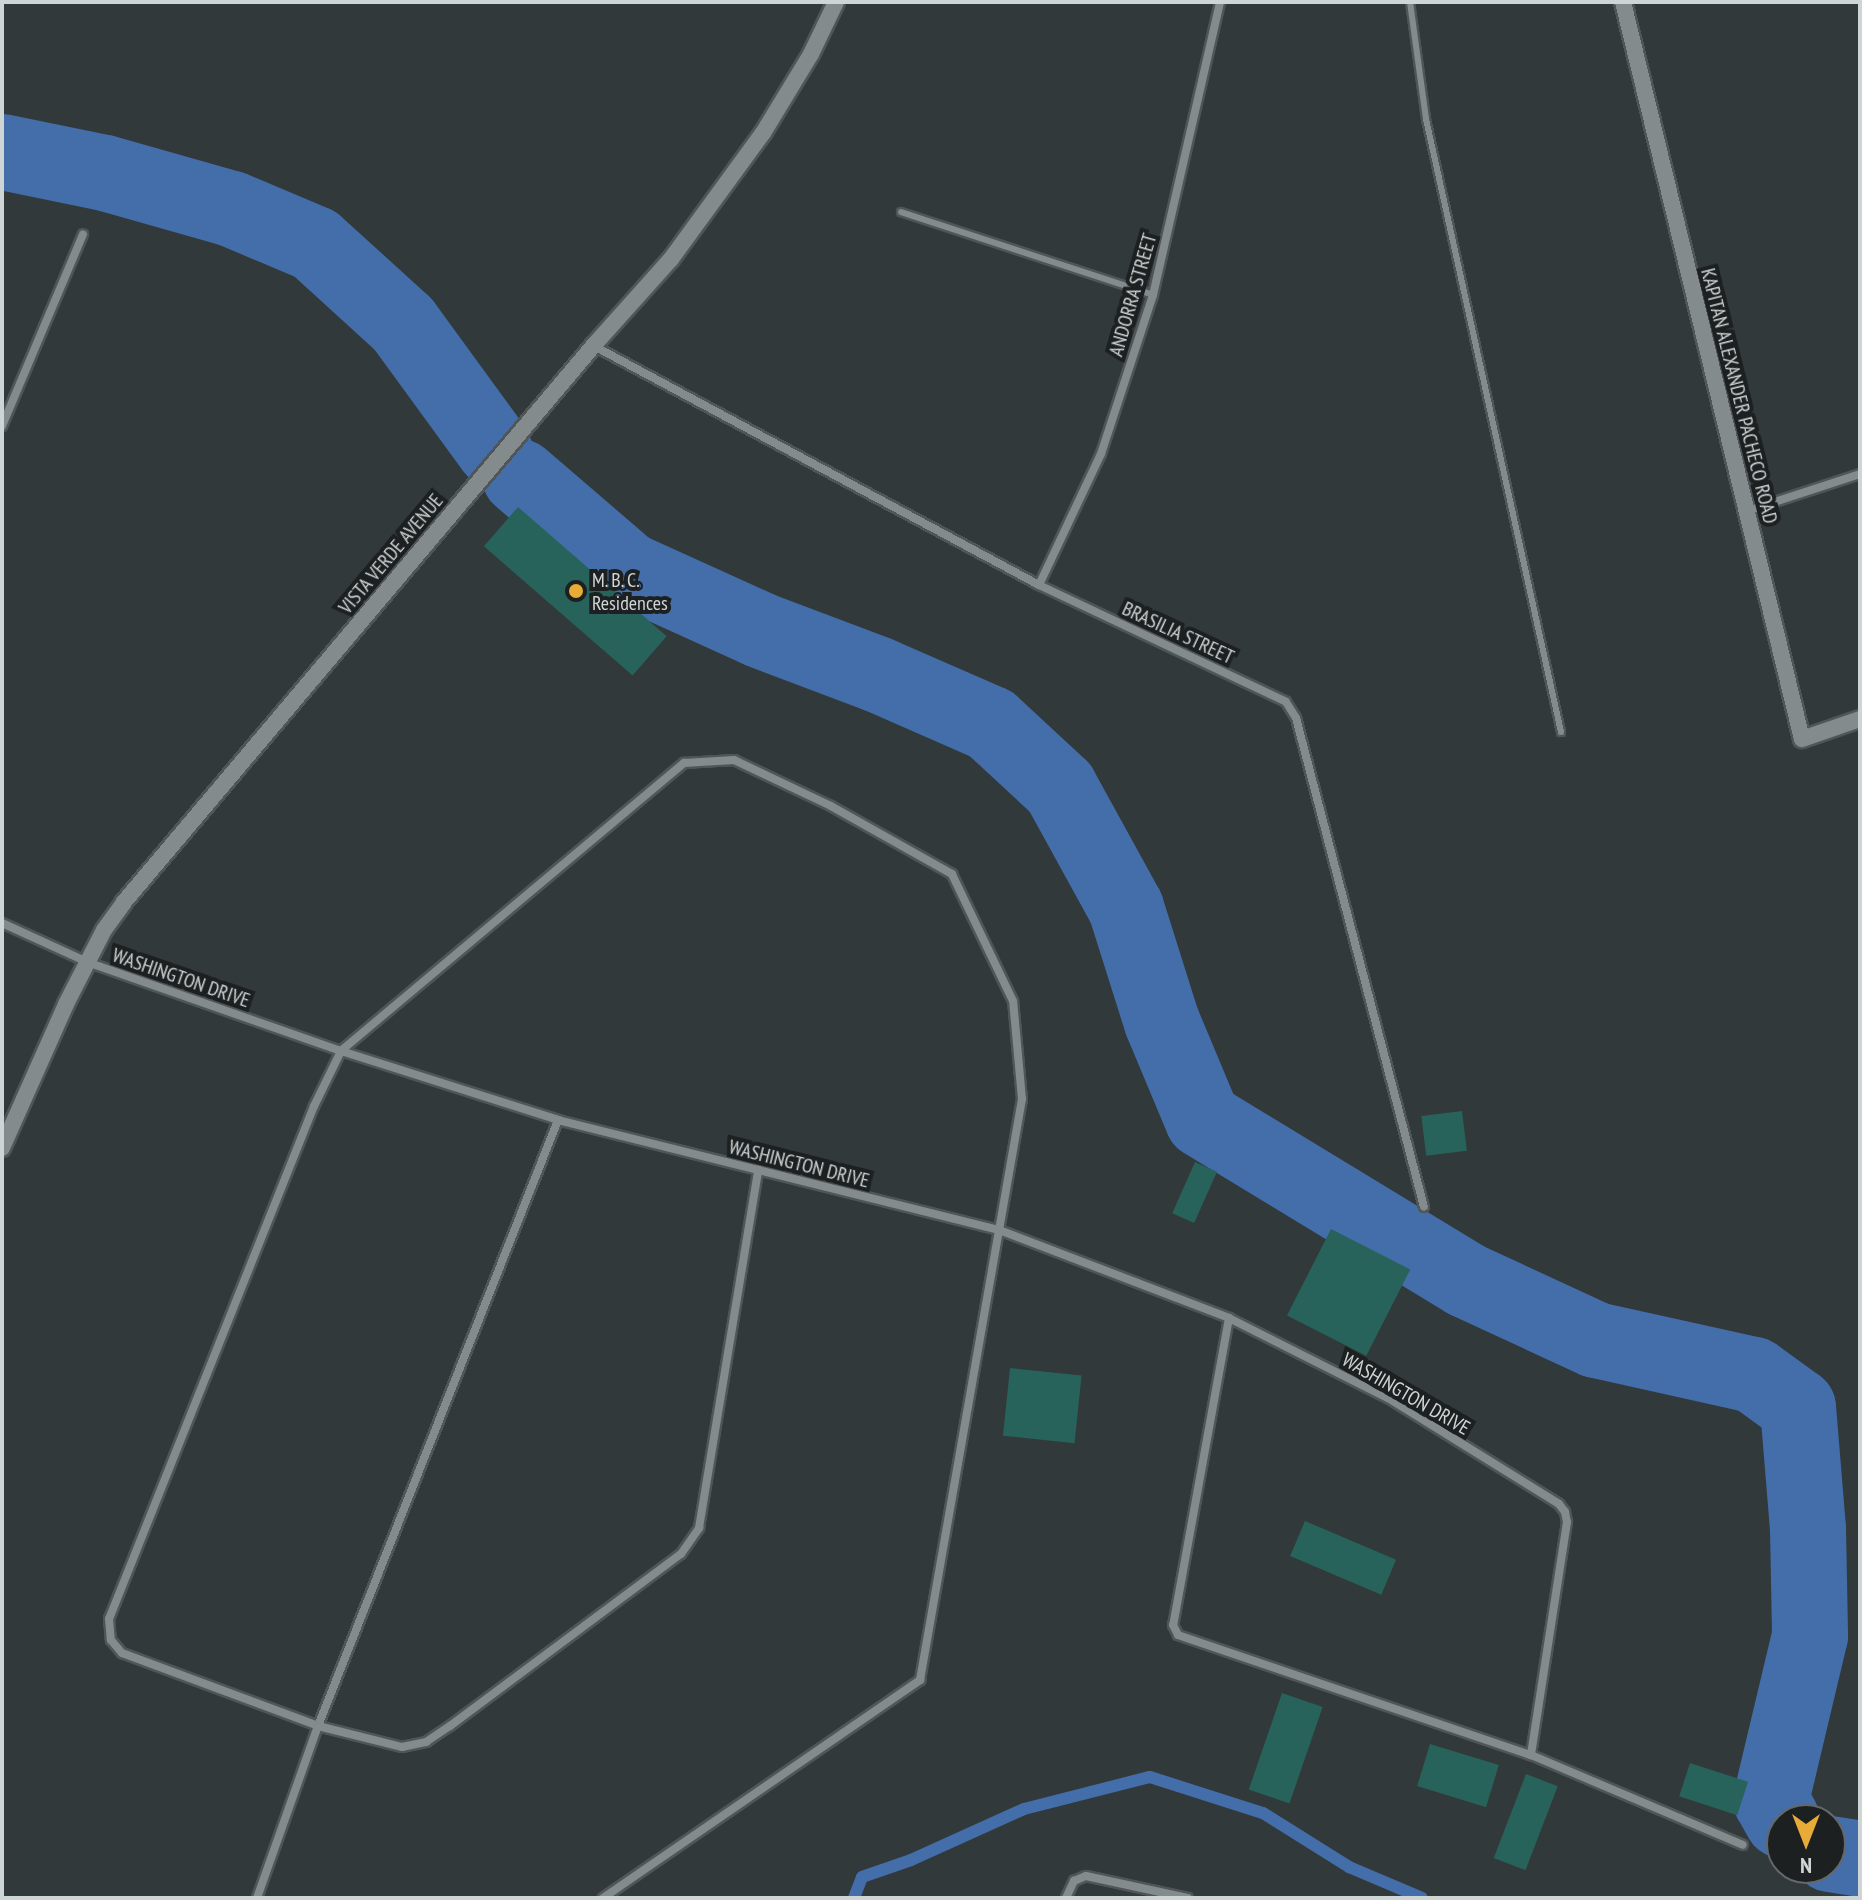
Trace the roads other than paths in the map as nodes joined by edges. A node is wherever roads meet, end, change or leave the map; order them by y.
1 (836, 2) edge
2 (1220, 2) edge
3 (1410, 2) edge
4 (1623, 2) edge
5 (901, 212) dead end
6 (83, 234) dead end
7 (1153, 295) junction
8 (594, 345) junction
9 (2, 423) edge
10 (1860, 474) edge
11 (1747, 511) junction
12 (1039, 585) junction
13 (1860, 719) edge
14 (1561, 732) dead end
15 (2, 923) edge
16 (87, 962) junction
17 (341, 1051) junction
18 (558, 1120) junction
19 (2, 1148) edge
20 (758, 1170) junction
21 (1424, 1207) dead end
22 (999, 1230) junction
23 (1229, 1318) junction
24 (318, 1726) junction
25 (1531, 1755) junction
26 (1743, 1845) dead end
27 (257, 1898) edge
28 (603, 1898) edge
29 (1066, 1898) edge
30 (1188, 1898) edge

1 - 8 street, VISTA VERDE AVENUE
2 - 7 street, ANDORRA STREET
3 - 14 lane
4 - 11 street, KAPITAN ALEXANDER PACHECO ROAD
5 - 7 lane
6 - 9 street
7 - 12 street, ANDORRA STREET
8 - 12 street, BRASILIA STREET
8 - 16 street, VISTA VERDE AVENUE
10 - 11 street
11 - 13 street, KAPITAN ALEXANDER PACHECO ROAD
12 - 21 street, BRASILIA STREET
15 - 16 street, WASHINGTON DRIVE
16 - 17 street, WASHINGTON DRIVE
16 - 19 street, VISTA VERDE AVENUE
17 - 18 street, WASHINGTON DRIVE
17 - 22 street
17 - 24 street
18 - 20 street, WASHINGTON DRIVE
18 - 24 street
20 - 22 street, WASHINGTON DRIVE
20 - 24 street
22 - 23 street, WASHINGTON DRIVE
22 - 28 street
23 - 25 street, WASHINGTON DRIVE
23 - 25 street
24 - 27 street
25 - 26 street
29 - 30 street

